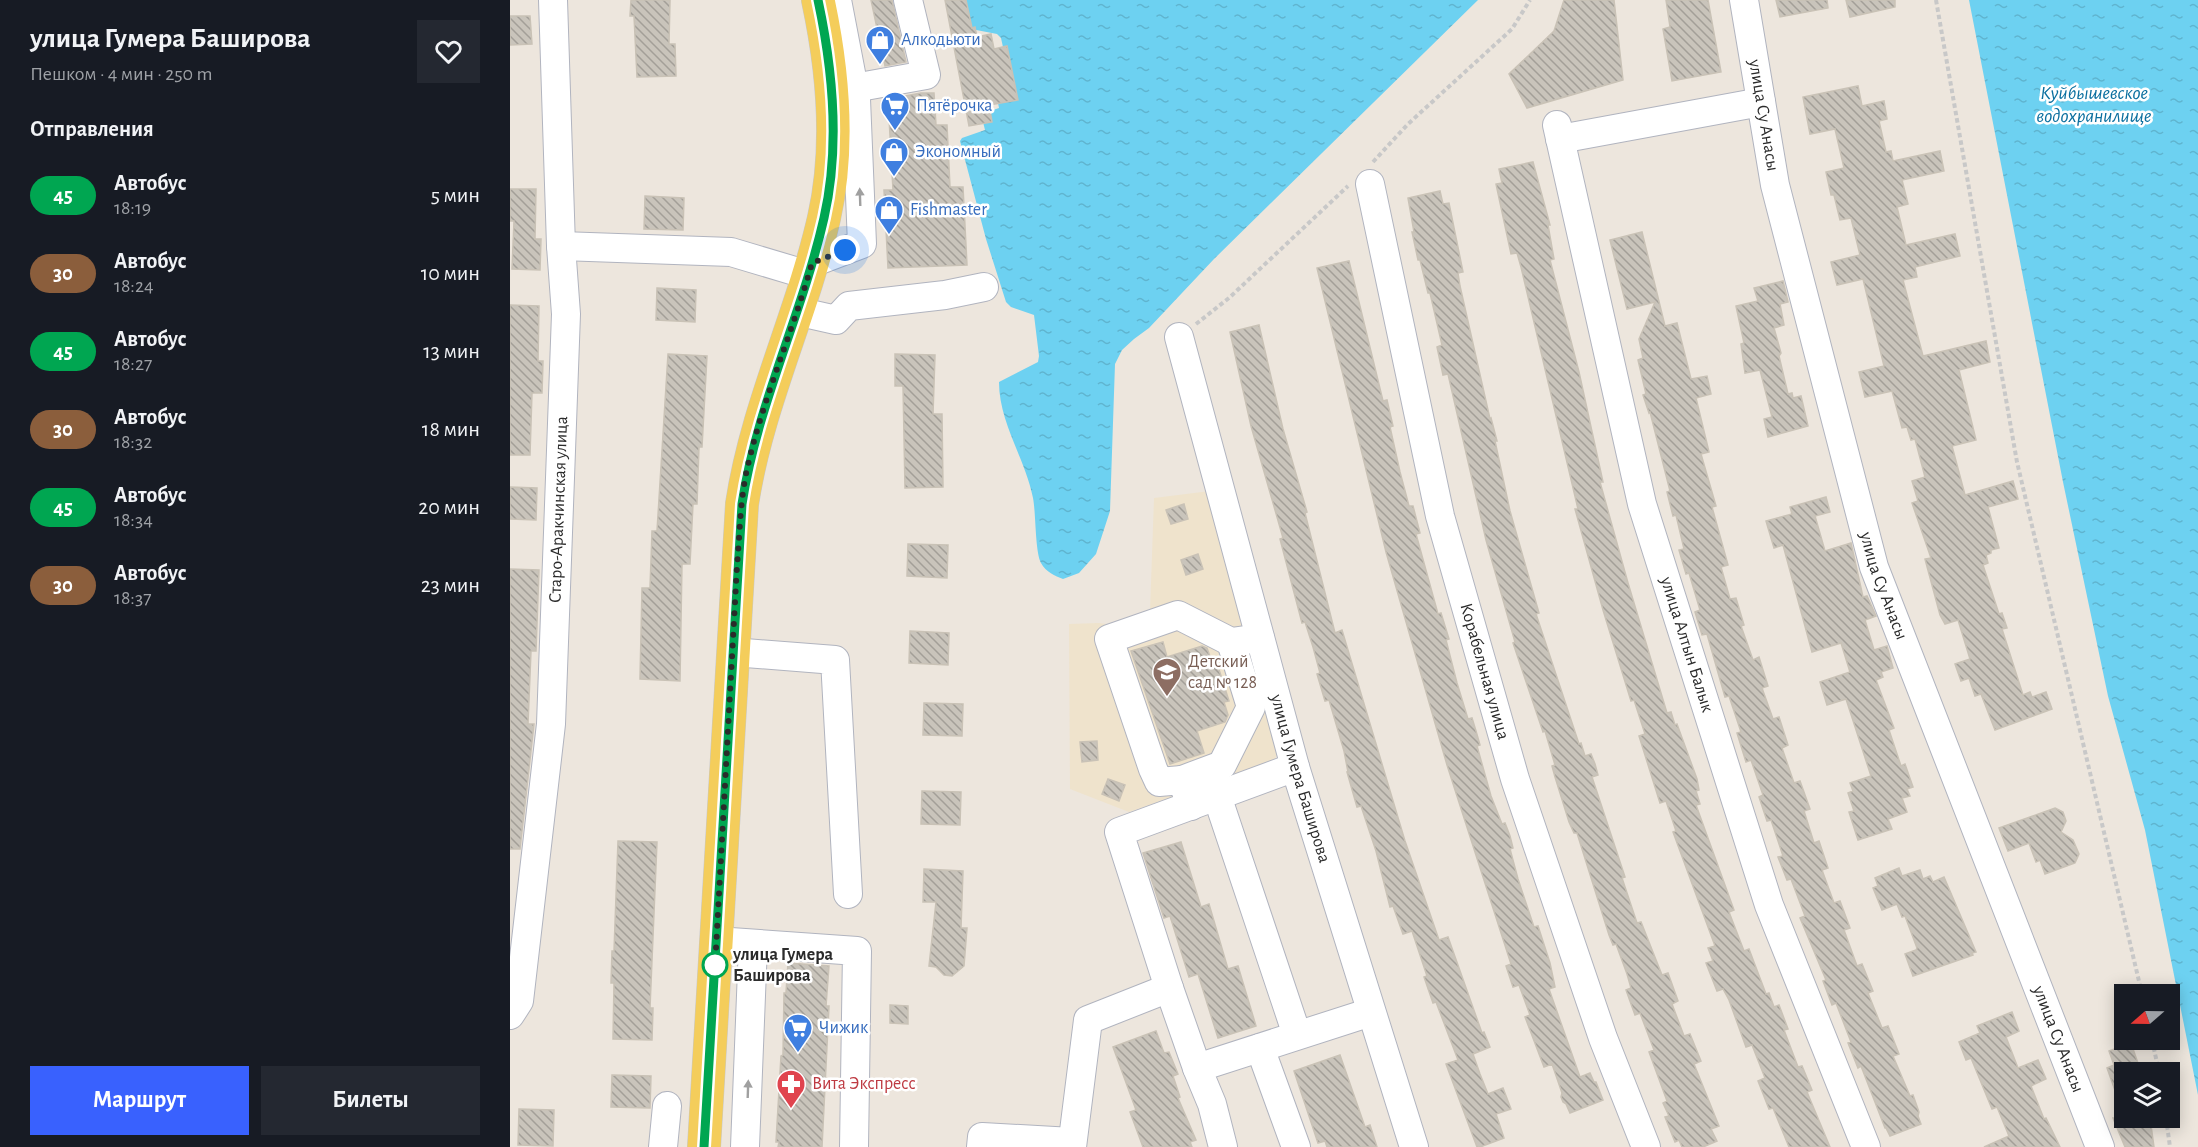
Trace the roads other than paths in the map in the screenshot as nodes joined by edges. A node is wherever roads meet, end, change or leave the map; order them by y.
1 (553, 0) edge
2 (819, 0) edge
3 (837, 0) edge
4 (908, 0) edge
5 (1744, 0) edge
6 (854, 88) junction
7 (1761, 102) junction
8 (1370, 184) dead end
9 (561, 246) junction
10 (810, 269) junction
11 (984, 287) dead end
12 (796, 311) junction
13 (1179, 337) dead end
14 (1260, 638) junction
15 (1231, 642) junction
16 (733, 652) junction
17 (1295, 767) junction
18 (1197, 794) junction
19 (848, 894) dead end
20 (716, 941) junction
21 (753, 945) junction
22 (1169, 988) junction
23 (1371, 1012) junction
24 (510, 1015) edge
25 (1297, 1035) junction
26 (1260, 1048) junction
27 (1197, 1068) junction
28 (667, 1106) dead end
29 (1072, 1145) edge
30 (663, 1147) edge
31 (704, 1147) edge
32 (746, 1147) edge
33 (854, 1147) edge
34 (981, 1147) edge
35 (1223, 1147) edge
36 (1296, 1147) edge
37 (1414, 1147) edge
38 (1646, 1147) edge
39 (1866, 1147) edge
40 (2100, 1147) edge

1 - 9 street, Старо-Аракчинская улица
2 - 10 main road
3 - 6 street
4 - 6 street
5 - 7 street, улица Су Анасы
10 -> 6 street
7 - 39 street, улица Алтын Балык
7 - 40 street, улица Су Анасы
8 - 38 street, Корабельная улица
9 - 10 street
9 - 24 street, Старо-Аракчинская улица
10 - 12 main road
11 - 12 street
12 - 16 main road
13 - 14 street, улица Гумера Баширова
14 - 15 street
14 - 17 street, улица Гумера Баширова
15 - 18 street
15 - 18 street
16 - 19 street
16 - 20 main road
17 - 18 street
17 - 23 street, улица Гумера Баширова
18 - 22 street
18 - 25 street
20 - 21 street
20 - 31 main road
32 -> 21 street
21 - 33 street
22 - 27 street
22 - 29 street
23 - 25 street
23 - 37 street, улица Гумера Баширова
25 - 26 street
26 - 27 street
26 - 36 street
27 - 35 street
28 - 30 street
29 - 34 street

